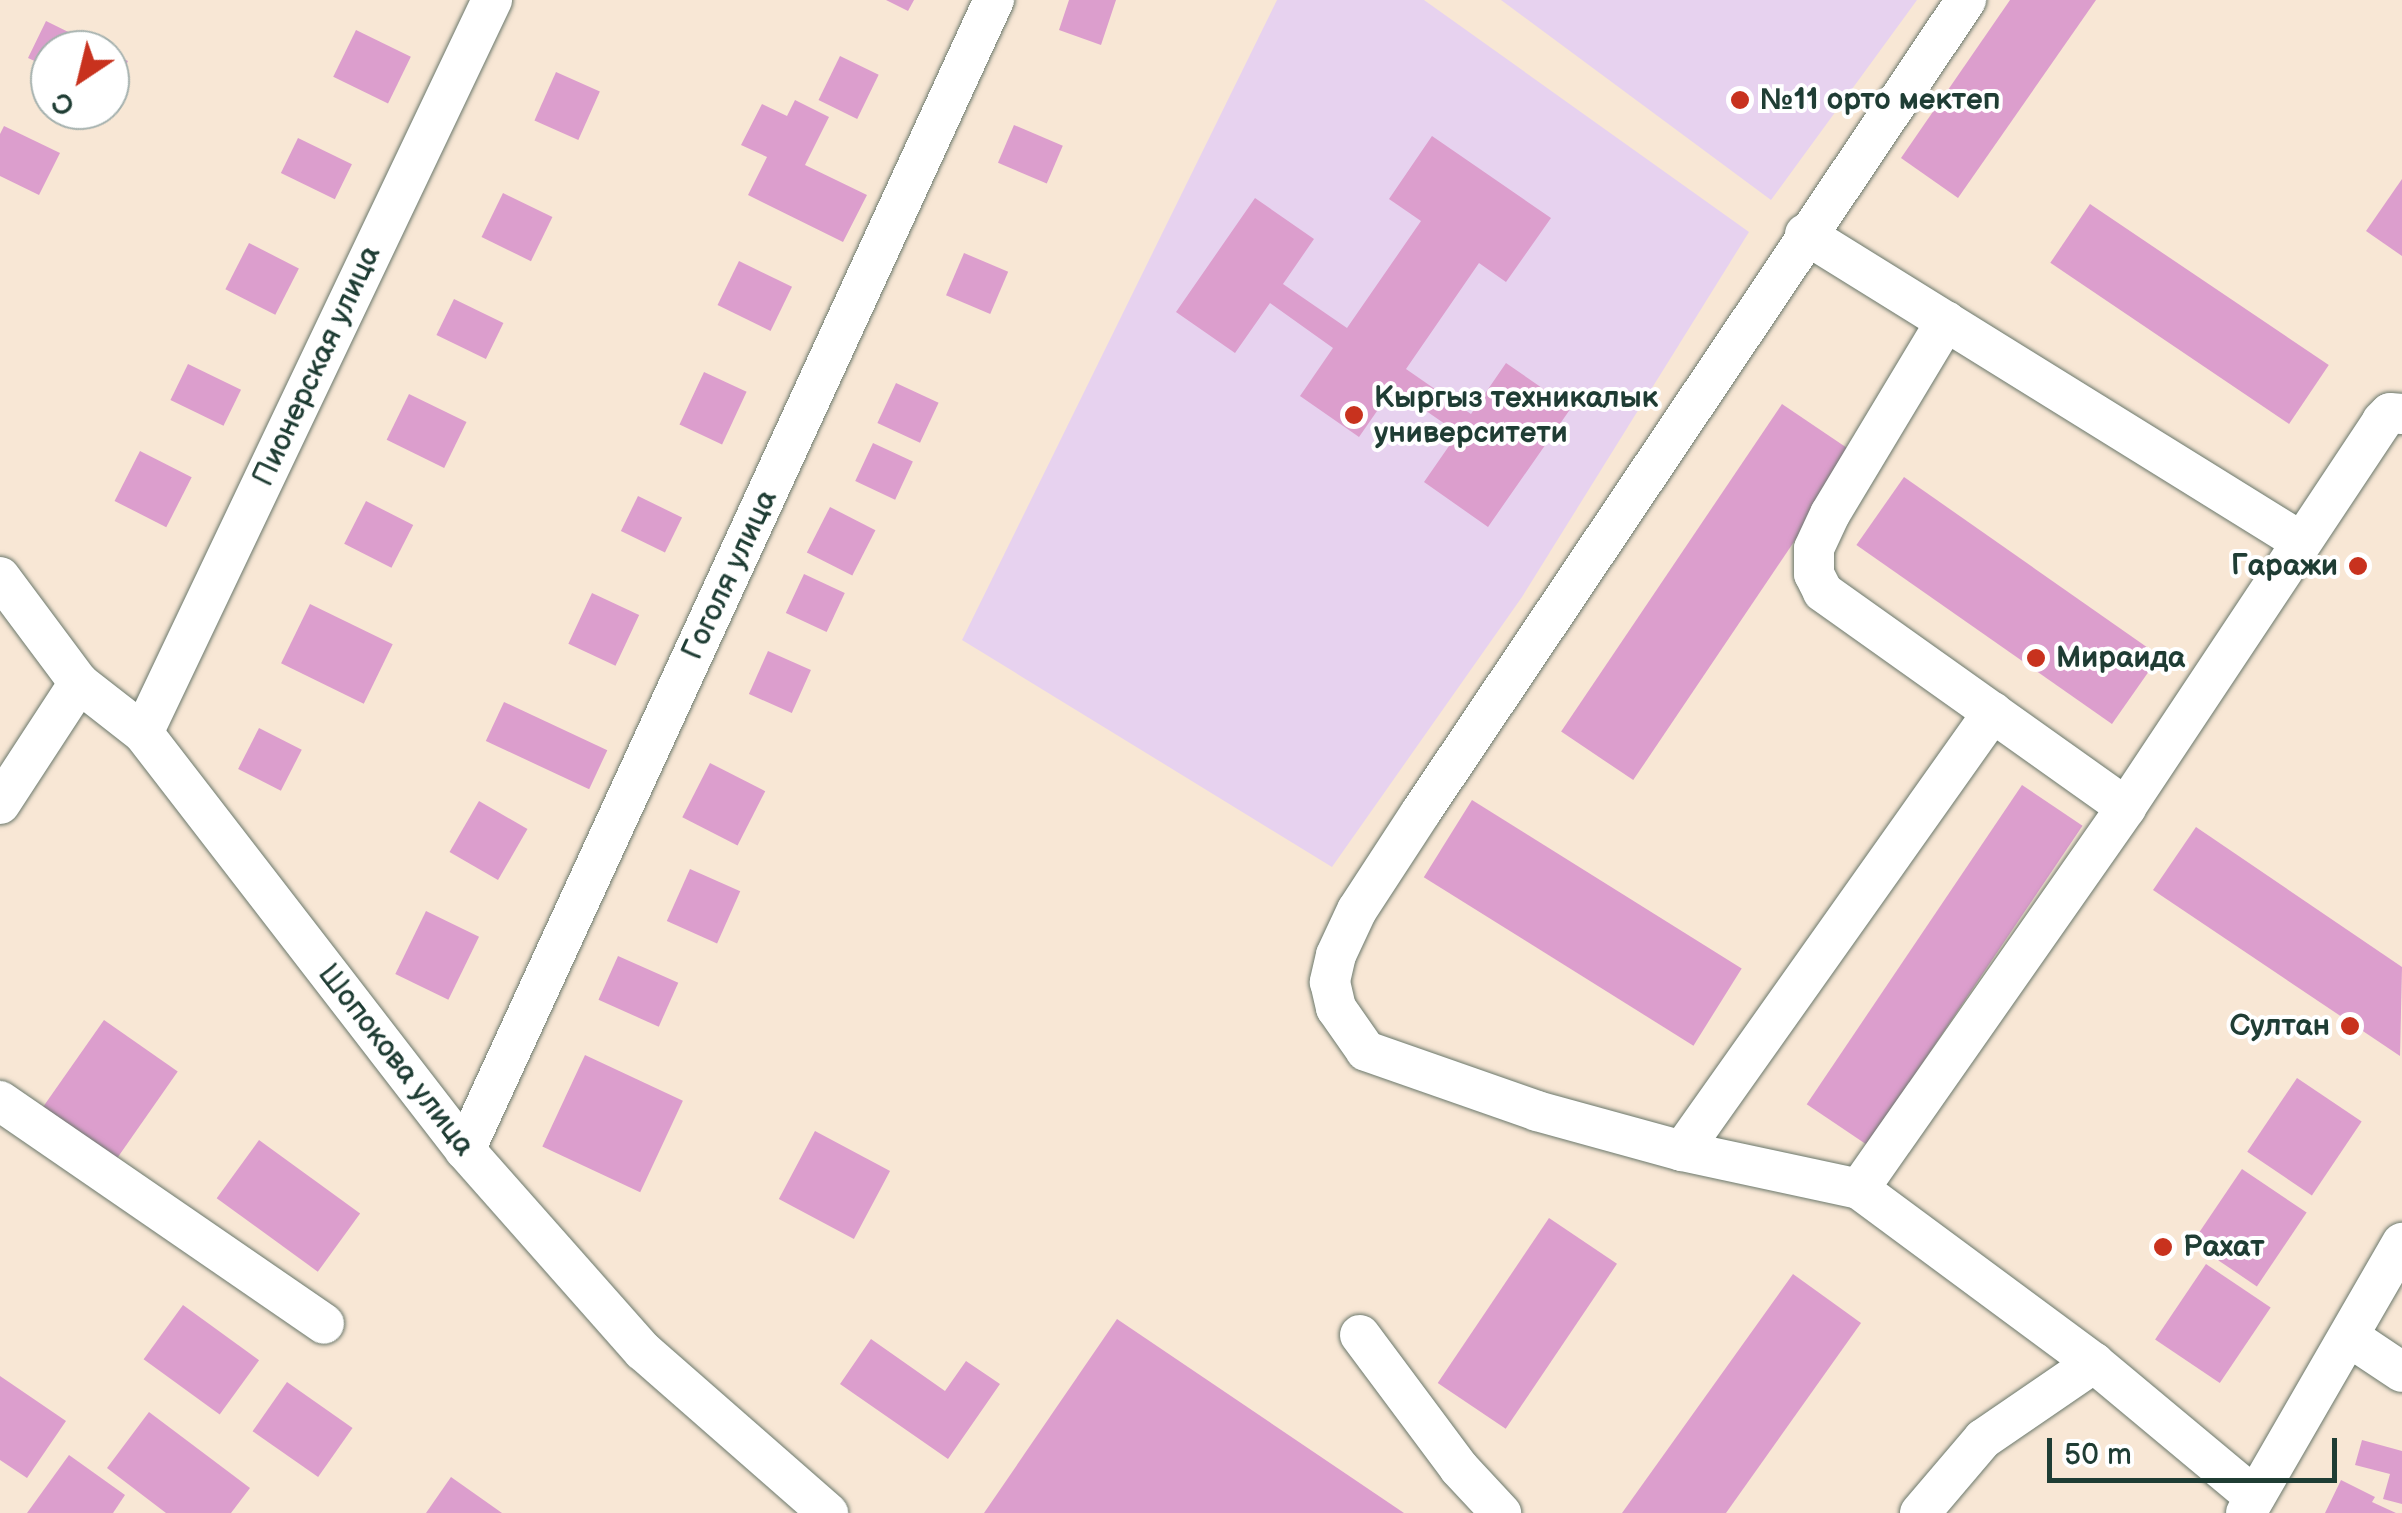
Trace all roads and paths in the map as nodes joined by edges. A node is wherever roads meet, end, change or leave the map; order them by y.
1 (492, 0) edge
2 (994, 0) edge
3 (1966, 0) edge
4 (1806, 234) junction
5 (1946, 321) junction
6 (2402, 414) edge
7 (2300, 541) junction
8 (0, 576) edge
9 (80, 683) junction
10 (1993, 712) junction
11 (143, 733) junction
12 (0, 804) edge
13 (2126, 808) junction
14 (0, 1101) edge
15 (465, 1150) junction
16 (1682, 1151) junction
17 (1859, 1188) junction
18 (2402, 1243) edge
19 (324, 1324) dead end
20 (1360, 1335) dead end
21 (2351, 1338) junction
22 (2094, 1362) junction
23 (2402, 1372) edge
24 (2251, 1505) edge
25 (828, 1513) edge
26 (1501, 1513) edge
27 (1920, 1513) edge

1 - 11 street, Пионерская улица
2 - 15 street, Гоголя улица
3 - 4 street
4 - 5 street
4 - 16 street
5 - 7 street
5 - 10 street
6 - 7 street
7 - 13 street
8 - 9 street, Шопокова улица
9 - 11 street, Шопокова улица
9 - 12 street
10 - 13 street
10 - 16 street
11 - 15 street, Шопокова улица
13 - 17 street
14 - 19 street
15 - 25 street, Шопокова улица
16 - 17 street
17 - 22 street
18 - 21 street
20 - 26 street
21 - 23 street
21 - 24 street
22 - 24 street
22 - 27 street

